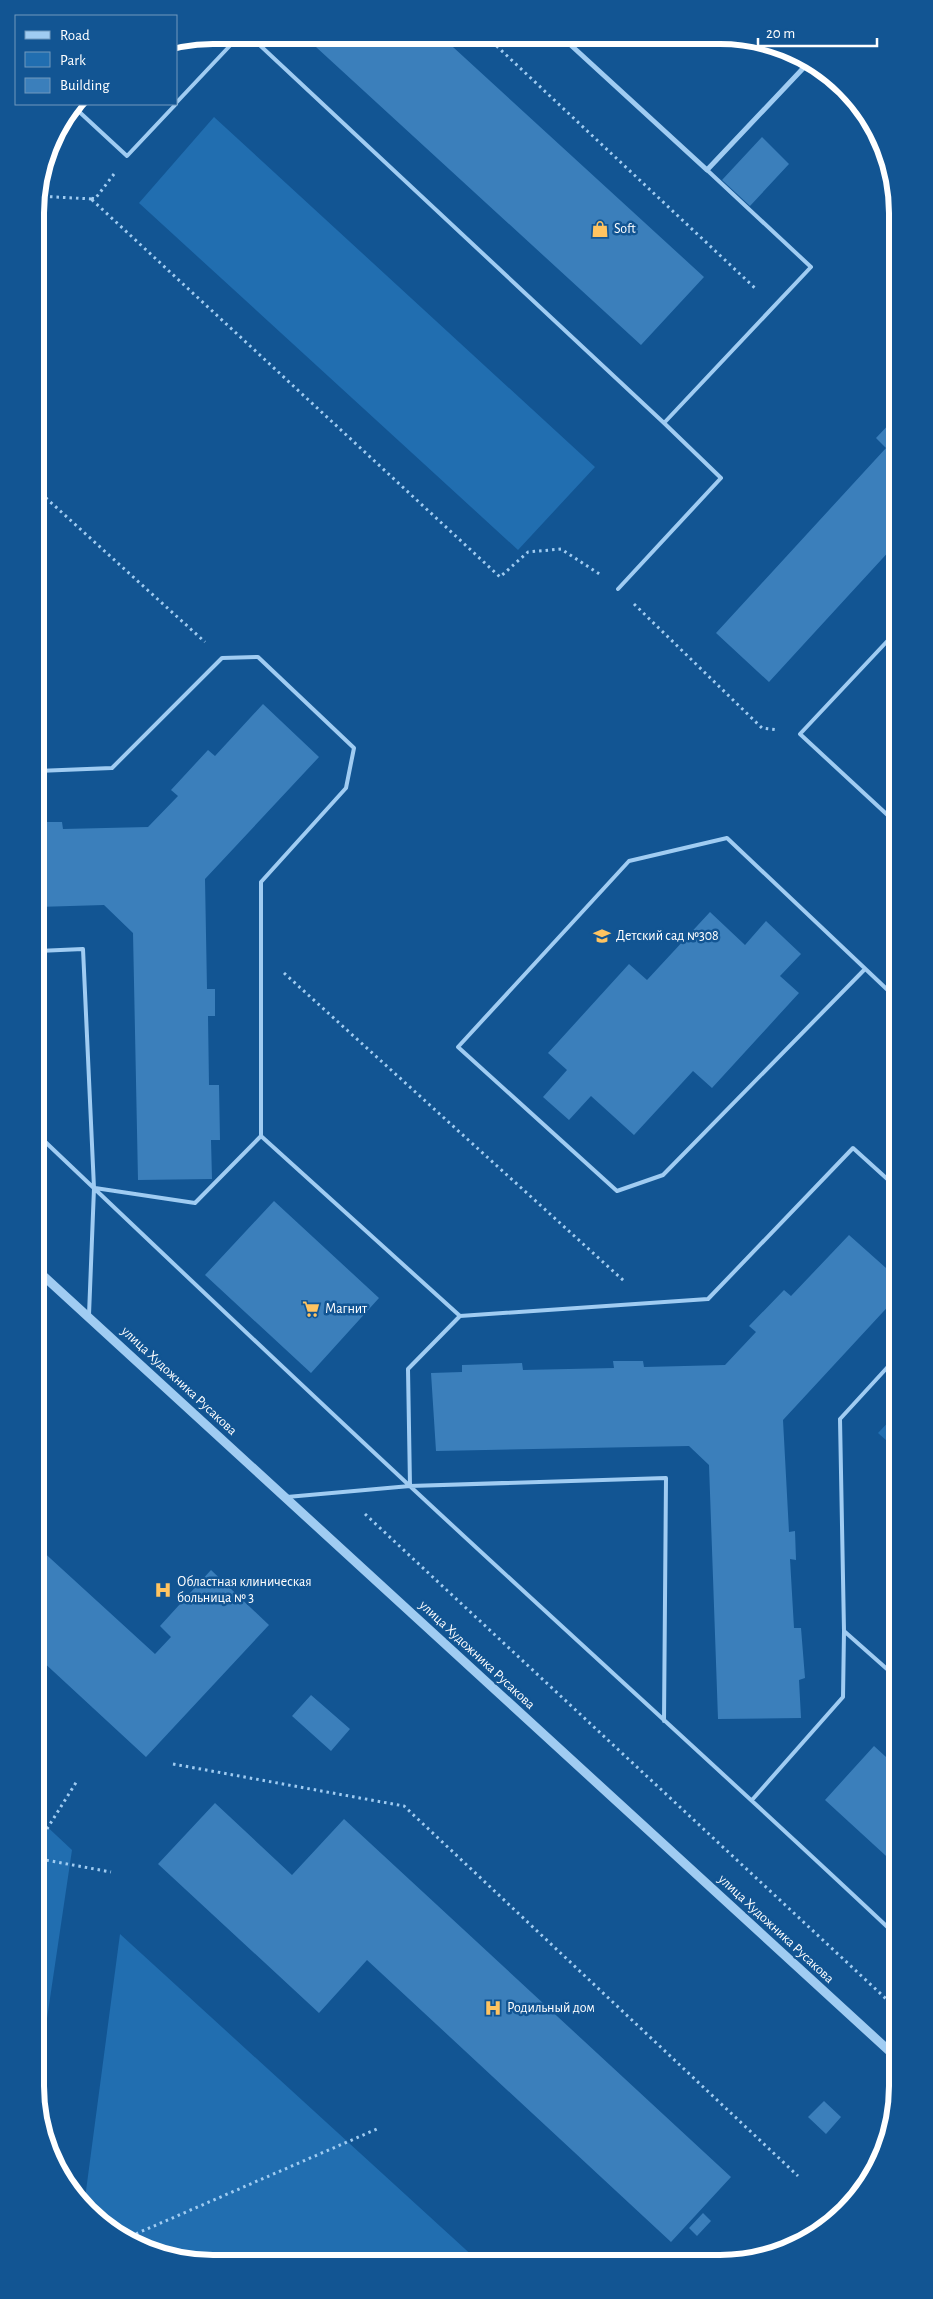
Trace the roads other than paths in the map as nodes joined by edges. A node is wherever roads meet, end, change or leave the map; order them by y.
1 (232, 44) edge
2 (259, 44) edge
3 (570, 44) edge
4 (805, 66) edge
5 (178, 101) edge
6 (174, 105) edge
7 (78, 111) edge
8 (707, 170) junction
9 (664, 423) junction
10 (618, 589) road end
11 (889, 639) edge
12 (44, 771) edge
13 (889, 816) edge
14 (44, 951) edge
15 (865, 969) junction
16 (889, 991) edge
17 (261, 1136) junction
18 (44, 1141) edge
19 (889, 1181) edge
20 (94, 1188) junction
21 (44, 1277) edge
22 (460, 1316) junction
23 (89, 1318) junction
24 (889, 1366) edge
25 (410, 1486) junction
26 (285, 1497) junction
27 (844, 1631) junction
28 (889, 1671) edge
29 (664, 1721) junction
30 (752, 1800) junction
31 (889, 1928) edge
32 (889, 2051) edge

1 - 5 lane
2 - 9 lane
3 - 8 street
4 - 8 street
6 - 7 lane
8 - 9 lane
9 - 10 lane
11 - 13 lane
12 - 17 lane
14 - 20 lane
15 - 15 lane
15 - 16 lane
17 - 20 lane
17 - 22 lane
18 - 20 lane
19 - 22 lane
20 - 23 lane
20 - 25 lane
21 - 23 street, улица Художника Русакова
22 - 25 lane
23 - 26 street, улица Художника Русакова
24 - 27 lane
25 - 26 lane
25 - 29 lane
25 - 29 lane
26 - 32 street, улица Художника Русакова
27 - 28 lane
27 - 30 lane
29 - 30 lane
30 - 31 lane

